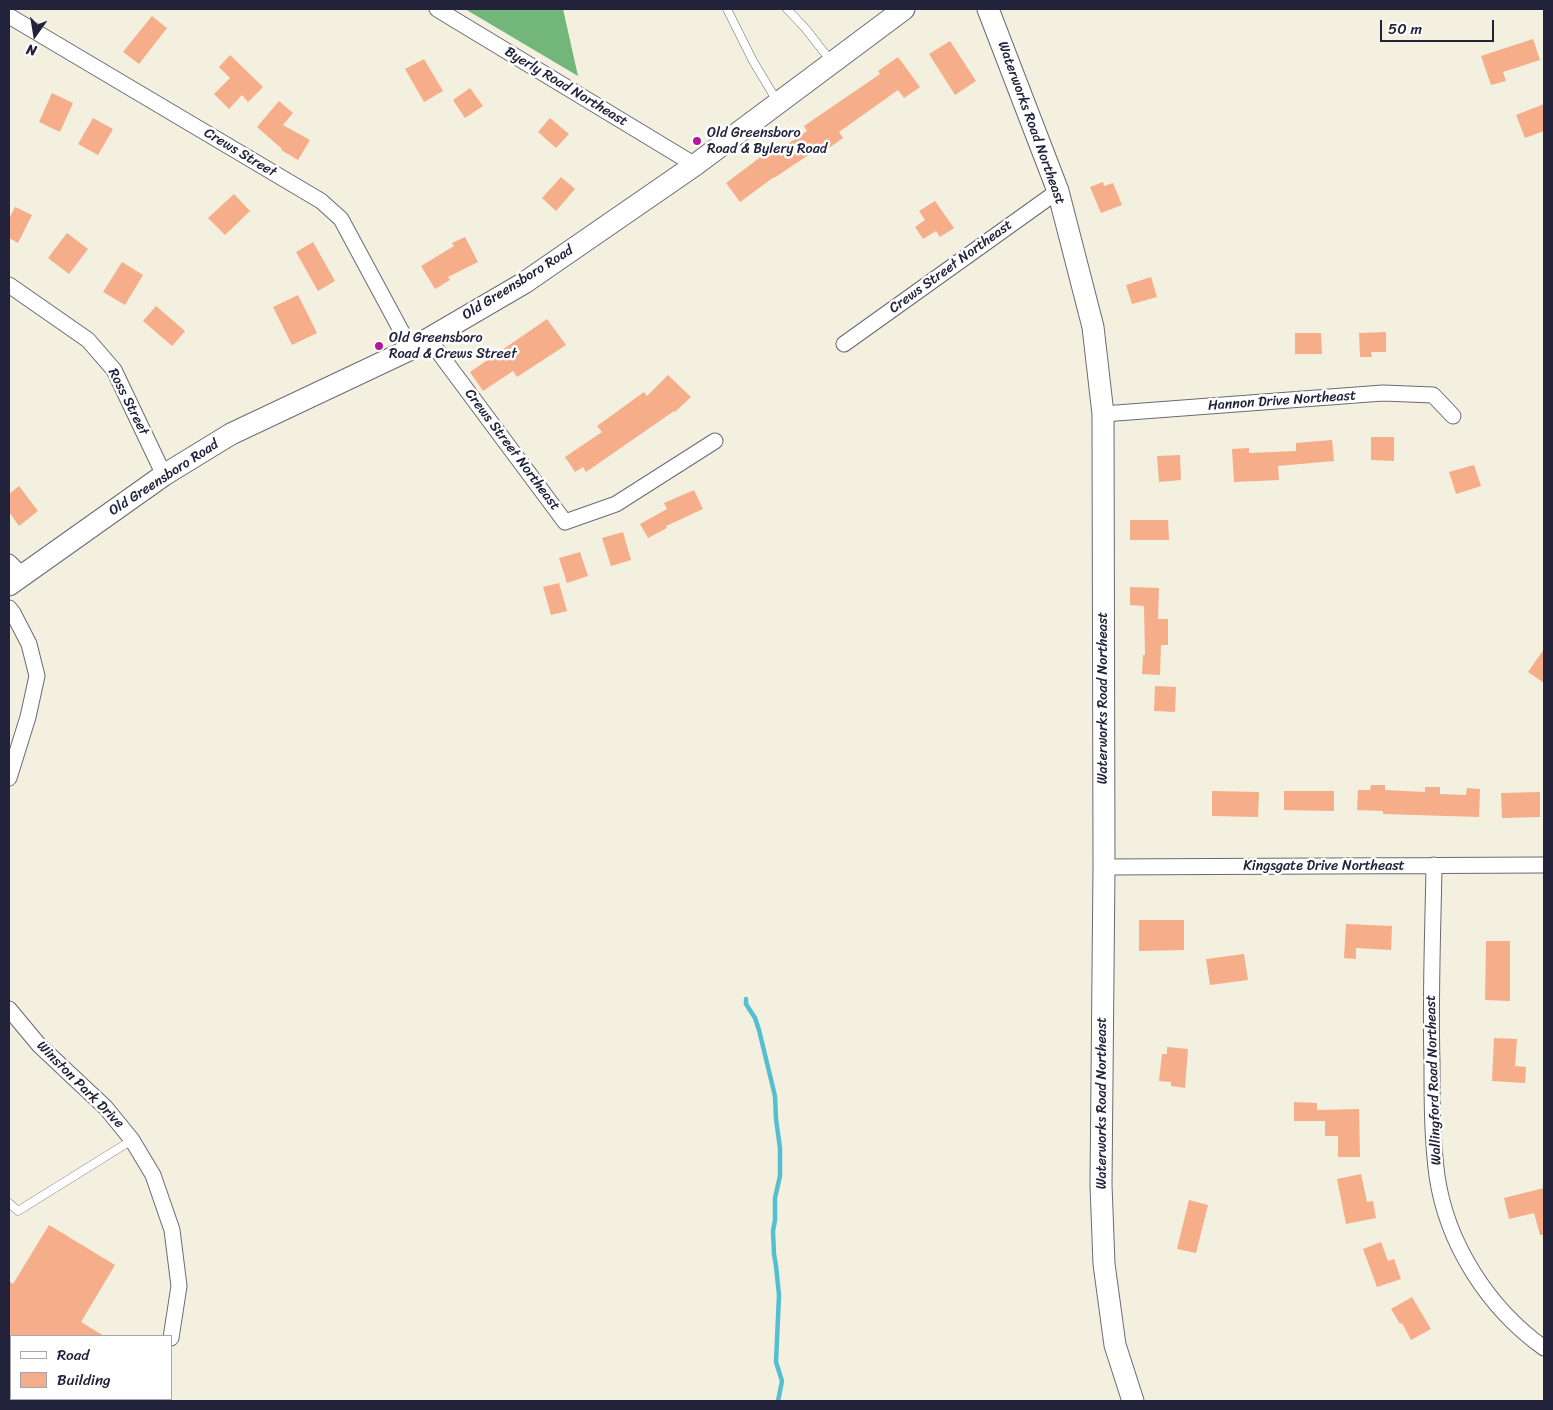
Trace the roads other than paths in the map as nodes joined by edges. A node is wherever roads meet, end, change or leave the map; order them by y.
1 (436, 9) edge
2 (727, 9) edge
3 (787, 9) edge
4 (904, 9) edge
5 (988, 9) edge
6 (9, 16) edge
7 (832, 62) junction
8 (778, 103) junction
9 (695, 165) junction
10 (1058, 190) junction
11 (9, 285) edge
12 (420, 343) junction
13 (844, 344) dead end
14 (1102, 414) junction
15 (1453, 416) dead end
16 (715, 441) dead end
17 (164, 475) junction
18 (13, 574) edge
19 (9, 608) edge
20 (9, 778) edge
21 (1434, 865) junction
22 (1544, 865) edge
23 (1104, 867) junction
24 (9, 1009) edge
25 (132, 1140) junction
26 (9, 1203) edge
27 (171, 1335) edge
28 (1544, 1348) edge
29 (1133, 1401) edge

1 - 9 street, Byerly Road Northeast
2 - 8 lane
3 - 7 lane
4 - 7 street, Old Greensboro Road
5 - 10 street, Waterworks Road Northeast
6 - 12 street, Crews Street
7 - 8 street, Old Greensboro Road
8 - 9 street, Old Greensboro Road
9 - 12 street, Old Greensboro Road
10 - 13 street, Crews Street Northeast
10 - 14 street, Waterworks Road Northeast
11 - 17 street, Ross Street
12 - 16 street, Crews Street Northeast
12 - 17 street, Old Greensboro Road
14 - 15 street, Hannon Drive Northeast
14 - 23 street, Waterworks Road Northeast
17 - 18 street, Old Greensboro Road
19 - 20 street
21 - 22 street, Kingsgate Drive Northeast
21 - 23 street, Kingsgate Drive Northeast
21 - 28 street, Wallingford Road Northeast
23 - 29 street, Waterworks Road Northeast
24 - 25 street, Winston Park Drive
25 - 26 lane
25 - 27 street, Winston Park Drive

